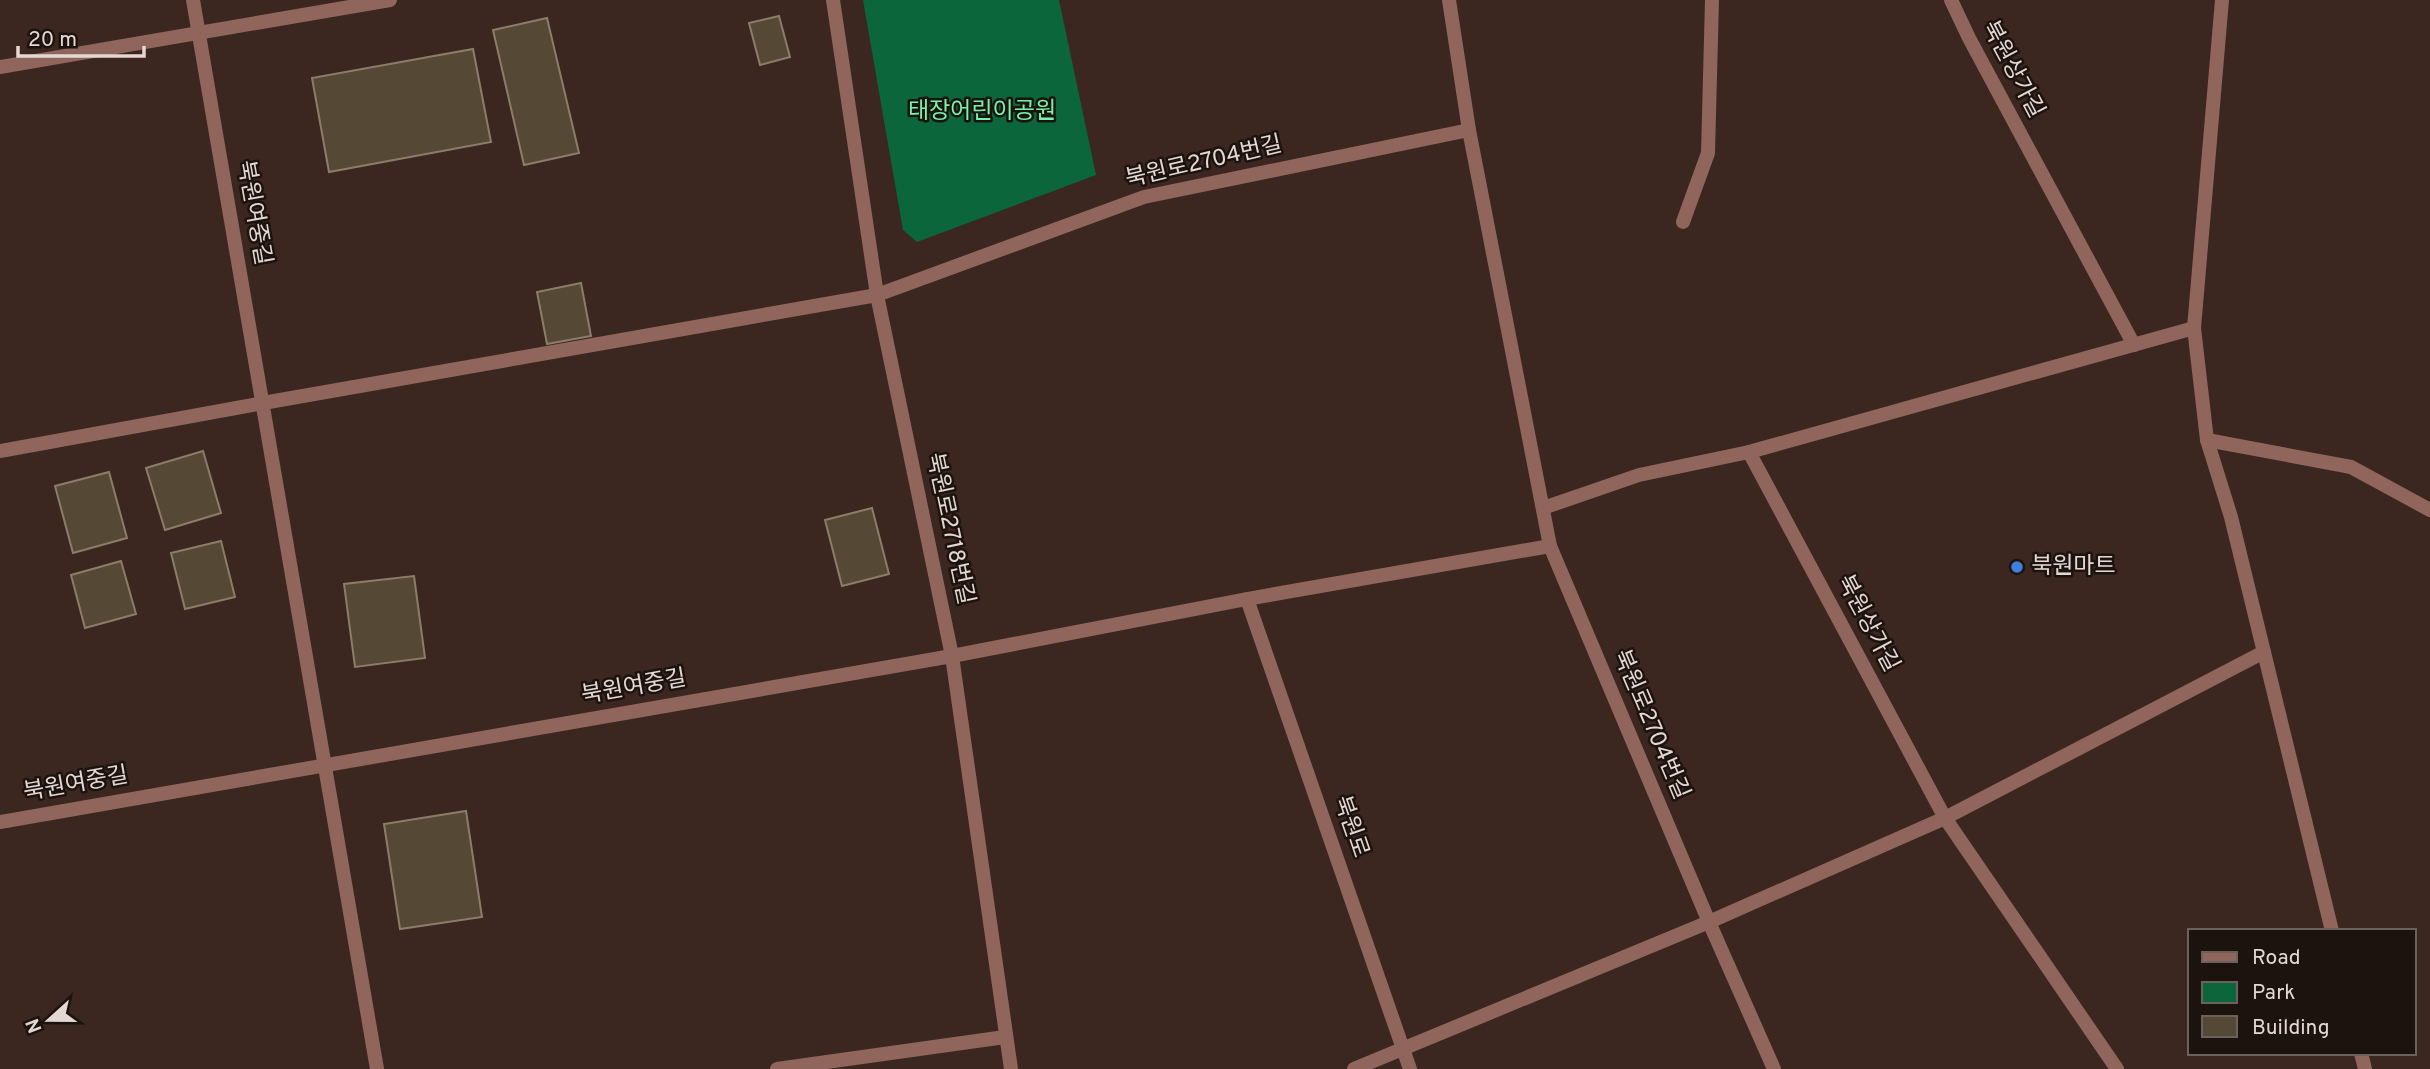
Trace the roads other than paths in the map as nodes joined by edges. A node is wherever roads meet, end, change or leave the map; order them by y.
1 (193, 0) edge
2 (390, 0) edge
3 (833, 0) edge
4 (1449, 0) edge
5 (1712, 0) edge
6 (1951, 0) edge
7 (2222, 0) edge
8 (198, 32) junction
9 (0, 67) edge
10 (1469, 130) junction
11 (1683, 222) dead end
12 (877, 295) junction
13 (2194, 328) junction
14 (2134, 345) junction
15 (263, 403) junction
16 (2207, 440) junction
17 (0, 451) edge
18 (1749, 452) junction
19 (1543, 508) junction
20 (2430, 510) edge
21 (1550, 546) junction
22 (1247, 599) junction
23 (2264, 652) junction
24 (951, 656) junction
25 (325, 765) junction
26 (1945, 818) junction
27 (0, 822) edge
28 (1709, 922) junction
29 (2332, 929) edge
30 (1005, 1037) junction
31 (1404, 1050) junction
32 (377, 1069) edge
33 (777, 1069) edge
34 (1010, 1069) edge
35 (1354, 1069) edge
36 (1410, 1069) edge
37 (1774, 1069) edge
38 (2117, 1069) edge

1 - 8 street, 북원여중길
2 - 8 street
3 - 12 street, 북원로2718번길
4 - 10 street, 북원로2704번길
5 - 11 street
6 - 14 street, 북원상가길
7 - 13 street
8 - 9 street
8 - 15 street, 북원여중길
10 - 12 street, 북원로2704번길
10 - 19 street, 북원로2704번길
12 - 15 street
12 - 24 street, 북원로2718번길
13 - 14 street
13 - 16 street
14 - 18 street
15 - 17 street
15 - 25 street, 북원여중길
16 - 20 street
16 - 23 street
18 - 19 street
18 - 26 street, 북원상가길
19 - 21 street, 북원로2704번길
21 - 22 street
21 - 28 street, 북원로2704번길
22 - 24 street
22 - 31 street, 북원로
23 - 26 street
23 - 29 street
24 - 25 street, 북원여중길
24 - 30 street, 북원로2718번길
25 - 27 street, 북원여중길
25 - 32 street, 북원여중길
26 - 28 street
26 - 38 street, 북원상가길
28 - 31 street
28 - 37 street, 북원로2704번길
30 - 33 street
30 - 34 street, 북원로2718번길
31 - 35 street
31 - 36 street, 북원로

